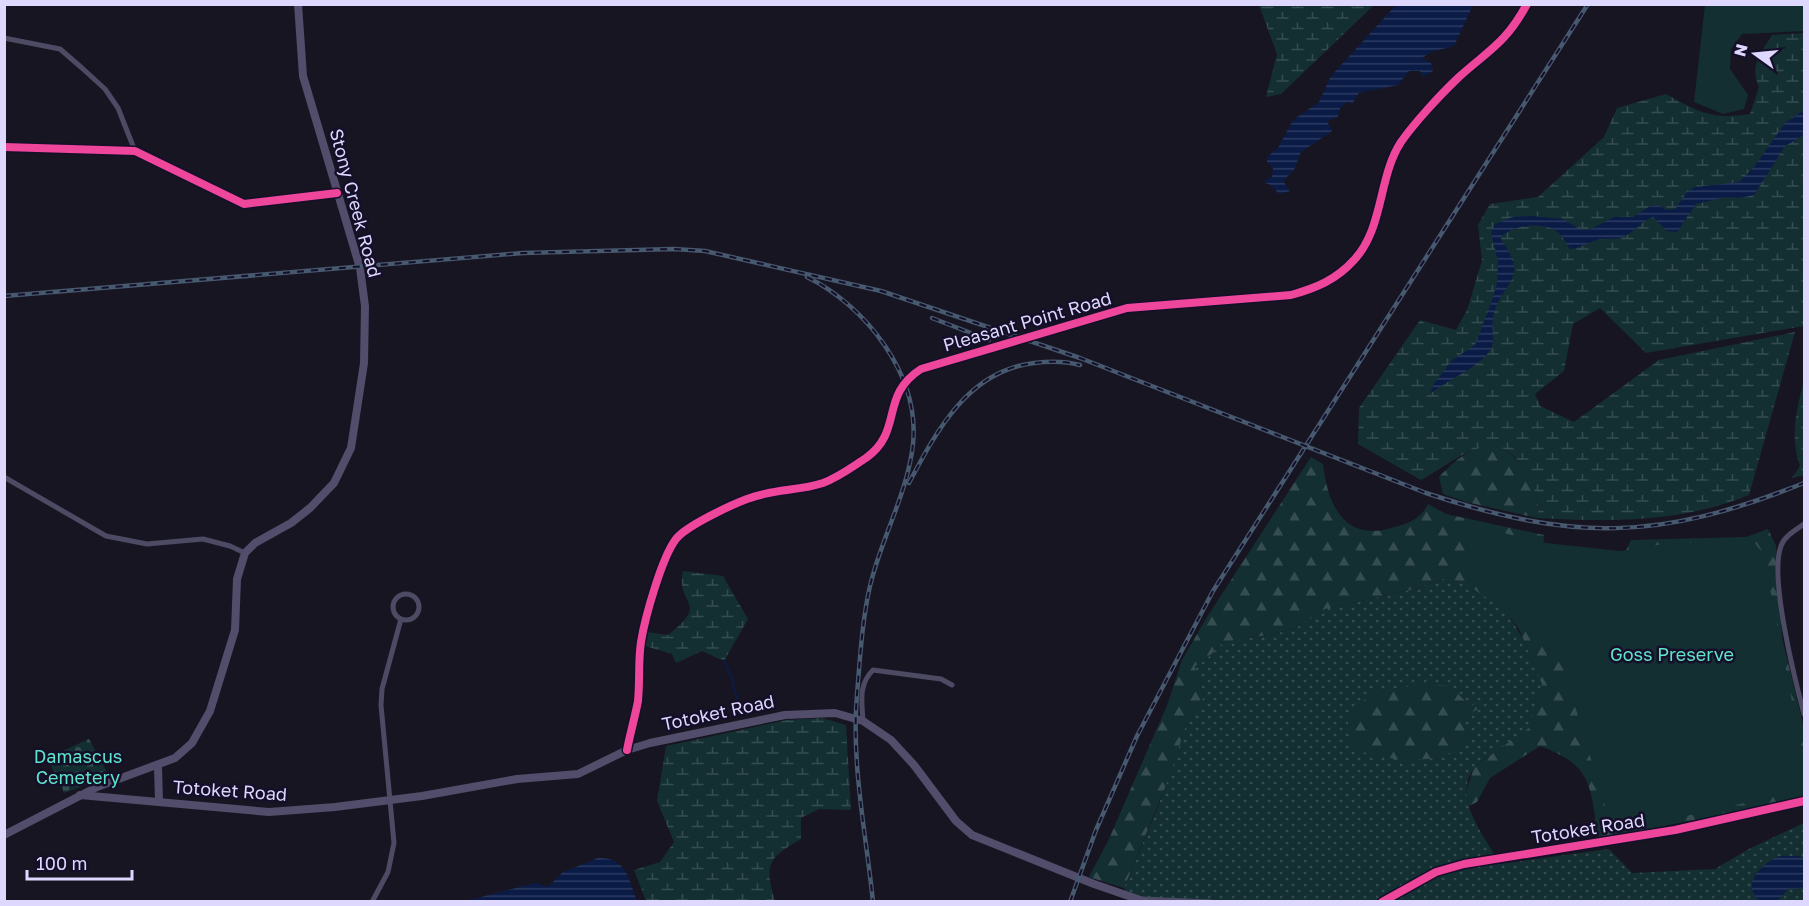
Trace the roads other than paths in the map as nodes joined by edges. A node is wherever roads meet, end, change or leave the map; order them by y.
1 (298, 4) edge
2 (1527, 4) edge
3 (4, 38) edge
4 (4, 147) edge
5 (135, 151) junction
6 (338, 194) junction
7 (4, 477) edge
8 (1804, 524) edge
9 (245, 554) junction
10 (401, 619) junction
11 (952, 685) dead end
12 (1804, 714) edge
13 (863, 721) junction
14 (627, 750) junction
15 (158, 767) junction
16 (80, 795) junction
17 (159, 801) junction
18 (391, 801) junction
19 (1804, 801) edge
20 (4, 835) edge
21 (1143, 900) edge
22 (1202, 901) edge
23 (372, 902) edge
24 (1211, 902) edge
25 (1382, 902) edge

1 - 6 main road, Stony Creek Road
2 - 14 street, Pleasant Point Road
3 - 5 street
4 - 5 street
5 - 6 street
6 - 9 main road, Stony Creek Road
7 - 9 street
8 - 12 street
9 - 15 main road
10 - 10 street
10 - 18 street
11 - 13 street
13 - 14 main road, Totoket Road
13 - 21 main road, Totoket Road
14 - 18 main road, Totoket Road
15 - 16 main road
15 - 17 main road
16 - 17 main road, Totoket Road
16 - 20 main road
17 - 18 main road, Totoket Road
18 - 23 street
19 - 25 street, Totoket Road
21 - 22 street, Totoket Road
22 - 24 street, Totoket Road

